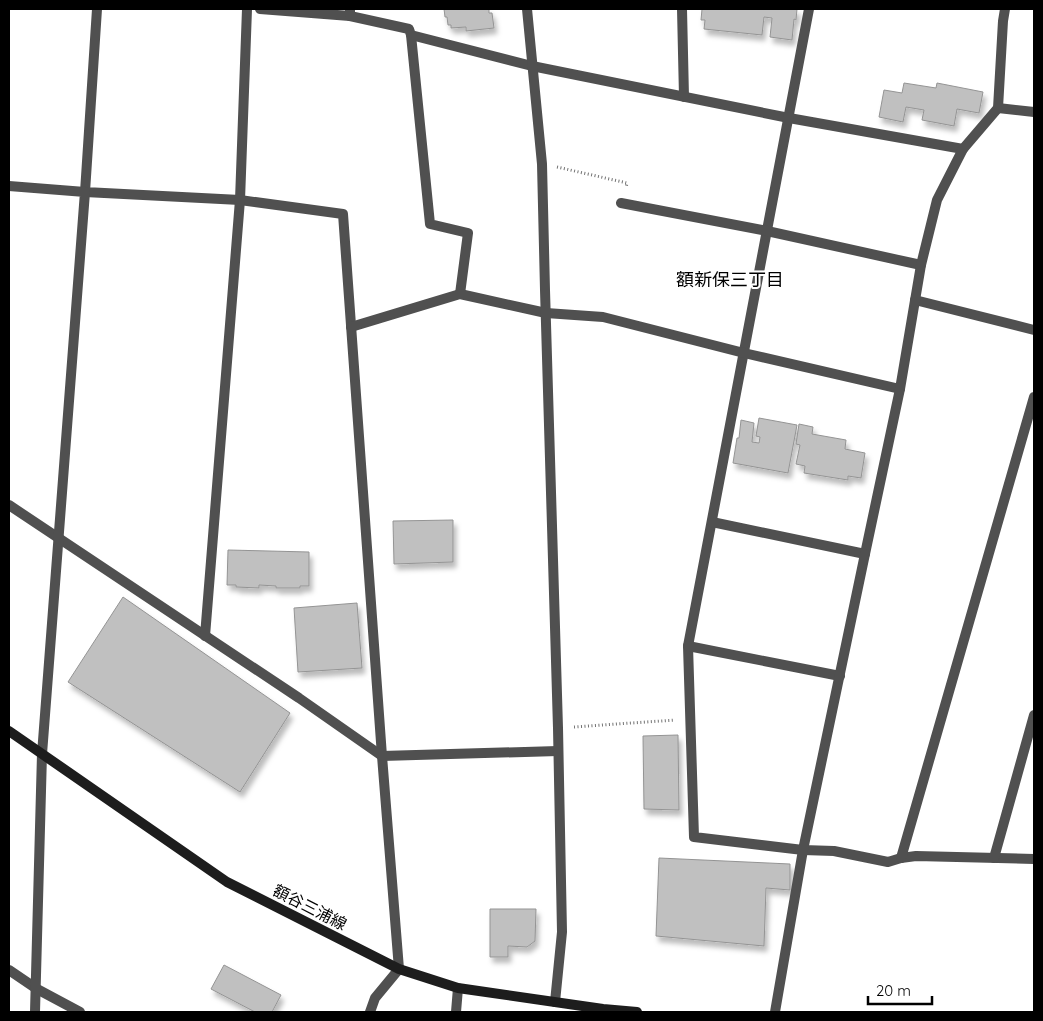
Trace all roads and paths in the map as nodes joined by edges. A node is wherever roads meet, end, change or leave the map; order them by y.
1 (97, 9) edge
2 (247, 9) edge
3 (260, 9) edge
4 (527, 9) edge
5 (682, 9) edge
6 (809, 9) edge
7 (1006, 9) edge
8 (350, 12) edge
9 (411, 35) junction
10 (532, 66) junction
11 (684, 97) junction
12 (998, 108) junction
13 (1034, 112) edge
14 (789, 118) junction
15 (963, 150) junction
16 (542, 164) junction
17 (9, 186) edge
18 (85, 192) junction
19 (240, 200) junction
20 (621, 203) joint
21 (767, 232) junction
22 (921, 265) junction
23 (460, 294) junction
24 (915, 300) junction
25 (546, 313) junction
26 (351, 326) junction
27 (1034, 330) edge
28 (744, 353) junction
29 (900, 389) junction
30 (1034, 397) edge
31 (9, 505) edge
32 (712, 522) junction
33 (58, 539) junction
34 (865, 554) junction
35 (205, 636) junction
36 (688, 646) junction
37 (840, 676) junction
38 (1034, 716) edge
39 (690, 719) junction
40 (558, 728) junction
41 (9, 731) edge
42 (558, 751) junction
43 (42, 754) junction
44 (382, 756) junction
45 (803, 850) junction
46 (901, 858) junction
47 (994, 858) junction
48 (1034, 859) edge
49 (399, 969) junction
50 (9, 970) edge
51 (458, 988) junction
52 (37, 989) junction
53 (556, 1002) junction
54 (35, 1012) edge
55 (80, 1012) edge
56 (370, 1012) edge
57 (456, 1012) edge
58 (638, 1012) edge
59 (775, 1012) edge

1 - 18 street
2 - 19 street
3 - 8 street
4 - 10 street
5 - 11 street
6 - 14 street
7 - 12 street
8 - 9 street
9 - 10 street
9 - 23 street
10 - 11 street
10 - 16 street
11 - 14 street
12 - 13 street
12 - 15 street
14 - 15 street
14 - 21 street
15 - 22 street
16 - 20 path
16 - 25 street
17 - 18 street
18 - 19 street
18 - 33 street
19 - 26 street
19 - 35 street
20 - 21 street
21 - 22 street
21 - 28 street
22 - 24 street
23 - 25 street
23 - 26 street
24 - 27 street
24 - 29 street
25 - 28 street
25 - 40 street
26 - 44 street
28 - 29 street
28 - 32 street
29 - 34 street
30 - 46 street
31 - 33 street
32 - 34 street
32 - 36 street
33 - 35 street
33 - 43 street
34 - 37 street
35 - 44 street
36 - 37 street
36 - 39 street
37 - 45 street
38 - 47 street
39 - 40 path
39 - 45 street
40 - 42 street
41 - 43 main road, 額谷三浦線
42 - 44 street
42 - 53 street
43 - 49 main road, 額谷三浦線
43 - 52 street
44 - 49 street
45 - 46 street
45 - 59 street
46 - 47 street
47 - 48 street
49 - 51 main road, 額谷三浦線
49 - 56 street
50 - 52 street
51 - 53 main road, 額谷三浦線
51 - 57 street
52 - 54 street
52 - 55 street
53 - 58 main road, 額谷三浦線

